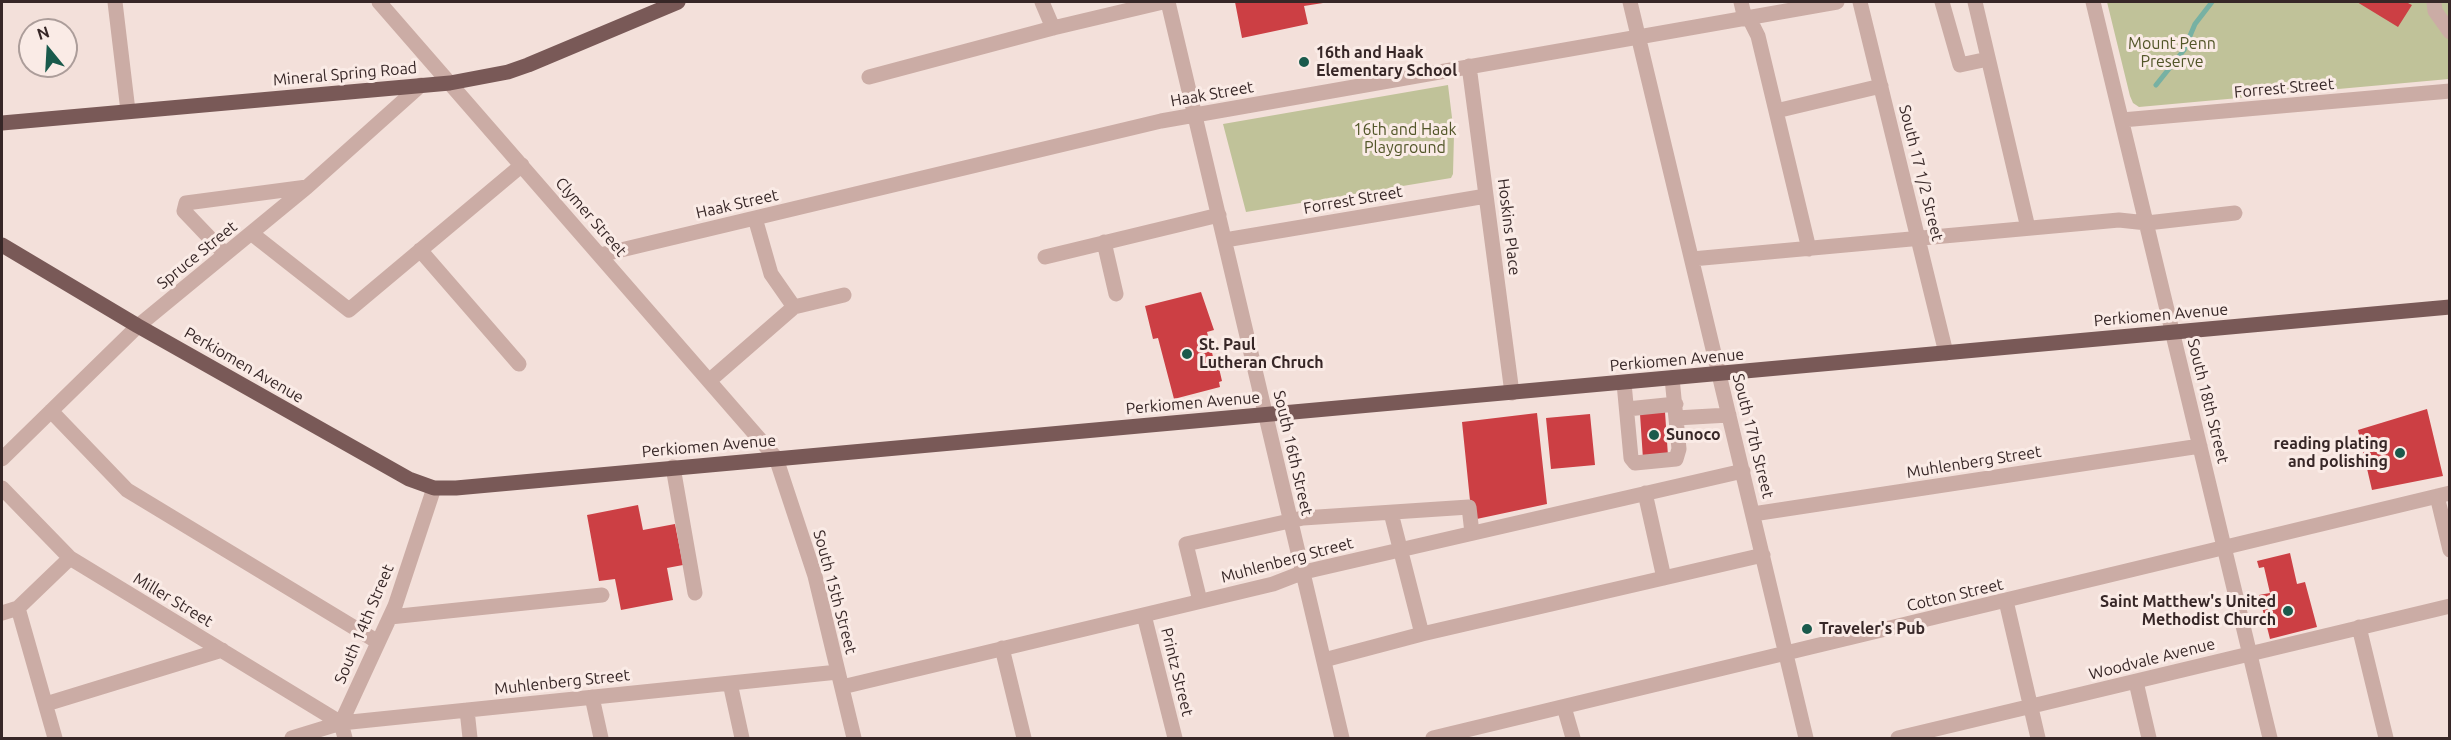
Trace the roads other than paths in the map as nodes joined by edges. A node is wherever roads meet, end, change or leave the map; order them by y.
1 (115, 2) edge
2 (379, 2) edge
3 (678, 2) edge
4 (1042, 2) edge
5 (1163, 2) edge
6 (1168, 2) edge
7 (1630, 2) edge
8 (1741, 2) edge
9 (1837, 2) edge
10 (1860, 2) edge
11 (1942, 2) edge
12 (1975, 2) edge
13 (2093, 2) edge
14 (2434, 2) edge
15 (1747, 18) junction
16 (1053, 28) junction
17 (2450, 32) edge
18 (1638, 37) junction
19 (1988, 59) junction
20 (1469, 66) junction
21 (869, 77) dead end
22 (450, 83) junction
23 (421, 85) junction
24 (1881, 86) junction
25 (2450, 91) edge
26 (128, 111) junction
27 (1776, 111) junction
28 (1195, 115) junction
29 (2122, 120) junction
30 (2, 123) edge
31 (522, 165) junction
32 (307, 187) junction
33 (1486, 196) junction
34 (2235, 213) dead end
35 (1219, 215) junction
36 (755, 218) junction
37 (2147, 223) junction
38 (2028, 228) junction
39 (252, 233) junction
40 (1918, 239) junction
41 (1225, 240) junction
42 (1104, 242) junction
43 (2, 246) edge
44 (1809, 249) junction
45 (420, 250) junction
46 (225, 255) junction
47 (600, 255) junction
48 (1045, 257) dead end
49 (1692, 259) junction
50 (1116, 294) dead end
51 (844, 295) dead end
52 (794, 306) junction
53 (2450, 307) edge
54 (138, 326) junction
55 (2173, 332) junction
56 (1946, 353) junction
57 (519, 364) dead end
58 (1719, 374) junction
59 (1672, 378) junction
60 (709, 381) junction
61 (1624, 383) junction
62 (1512, 393) junction
63 (1627, 409) junction
64 (51, 411) junction
65 (1676, 411) junction
66 (1266, 415) junction
67 (1729, 415) junction
68 (2200, 446) junction
69 (776, 458) junction
70 (2, 459) edge
71 (673, 467) junction
72 (1743, 471) junction
73 (434, 488) junction
74 (2, 489) edge
75 (1645, 494) junction
76 (2443, 495) edge
77 (1391, 513) junction
78 (1753, 514) junction
79 (1291, 520) junction
80 (1472, 533) junction
81 (2225, 548) junction
82 (1401, 550) junction
83 (2450, 550) edge
84 (1763, 555) junction
85 (70, 558) junction
86 (1304, 572) junction
87 (1665, 578) junction
88 (695, 593) dead end
89 (602, 595) dead end
90 (1200, 601) junction
91 (2006, 601) junction
92 (2450, 606) edge
93 (18, 608) junction
94 (2, 613) edge
95 (1144, 615) junction
96 (390, 617) junction
97 (2360, 627) junction
98 (1422, 634) junction
99 (378, 642) junction
100 (1002, 648) junction
101 (222, 651) junction
102 (1787, 654) junction
103 (2250, 654) junction
104 (1324, 660) junction
105 (840, 680) junction
106 (2136, 681) junction
107 (730, 683) junction
108 (592, 697) junction
109 (46, 704) junction
110 (1564, 707) junction
111 (2030, 707) junction
112 (467, 710) junction
113 (343, 731) edge
114 (1926, 735) edge
115 (56, 738) edge
116 (292, 738) edge
117 (470, 738) edge
118 (601, 738) edge
119 (742, 738) edge
120 (854, 738) edge
121 (1024, 738) edge
122 (1175, 738) edge
123 (1342, 738) edge
124 (1433, 738) edge
125 (1573, 738) edge
126 (1806, 738) edge
127 (1898, 738) edge
128 (2038, 738) edge
129 (2149, 738) edge
130 (2270, 738) edge
131 (2386, 738) edge

1 - 26 street
2 - 22 street, Clymer Street
3 - 22 main road, Mineral Spring Road
4 - 16 street
5 - 16 street
6 - 28 street, South 16th Street
7 - 18 street, South 17th Street
8 - 15 street
9 - 15 street, Haak Street
10 - 24 street, South 17 1/2 Street
11 - 19 street
12 - 19 street
13 - 29 street, South 18th Street
14 - 17 street
15 - 18 street, Haak Street
15 - 27 street
16 - 21 street
18 - 20 street, Haak Street
18 - 49 street, South 17th Street
19 - 38 street
20 - 28 street, Haak Street
20 - 33 street, Hoskins Place
22 - 23 main road, Mineral Spring Road
22 - 31 street, Clymer Street
23 - 26 main road, Mineral Spring Road
23 - 32 street, Spruce Street
24 - 27 street
24 - 40 street, South 17 1/2 Street
25 - 29 street, Forrest Street
26 - 30 main road, Mineral Spring Road
27 - 44 street
28 - 35 street, South 16th Street
28 - 36 street, Haak Street
29 - 37 street, South 18th Street
31 - 45 street
31 - 47 street, Clymer Street
32 - 39 street, Spruce Street
32 - 46 street
33 - 41 street, Forrest Street
33 - 62 street, Hoskins Place
34 - 37 street
35 - 41 street, South 16th Street
35 - 42 street
36 - 47 street, Haak Street
36 - 52 street
37 - 38 street
37 - 55 street, South 18th Street
38 - 40 street
39 - 45 street
39 - 46 street, Spruce Street
40 - 44 street
40 - 56 street, South 17 1/2 Street
41 - 66 street, South 16th Street
42 - 48 street
42 - 50 street
43 - 54 main road, Perkiomen Avenue
44 - 49 street
45 - 57 street
46 - 54 street, Spruce Street
47 - 60 street, Clymer Street
49 - 58 street, South 17th Street
51 - 52 street
52 - 60 street
53 - 55 main road, Perkiomen Avenue
54 - 64 street, Spruce Street
54 - 73 main road, Perkiomen Avenue
55 - 56 main road, Perkiomen Avenue
55 - 68 street, South 18th Street
56 - 58 main road, Perkiomen Avenue
58 - 59 main road, Perkiomen Avenue
58 - 67 street, South 17th Street
59 - 61 main road, Perkiomen Avenue
59 - 65 street
60 - 69 street, Clymer Street
61 - 62 main road, Perkiomen Avenue
61 - 63 street
62 - 66 main road, Perkiomen Avenue
63 - 65 street
63 - 65 street
64 - 70 street, Spruce Street
64 - 99 street
65 - 67 street
66 - 69 main road, Perkiomen Avenue
66 - 79 street, South 16th Street
67 - 72 street, South 17th Street
68 - 78 street, Muhlenberg Street
68 - 81 street, South 18th Street
69 - 71 main road, Perkiomen Avenue
69 - 105 street, South 15th Street
71 - 73 main road, Perkiomen Avenue
71 - 88 street
72 - 75 street, Muhlenberg Street
72 - 78 street, South 17th Street
73 - 96 street, South 14th Street
74 - 85 street, Miller Street
75 - 80 street, Muhlenberg Street
75 - 87 street
76 - 81 street, Cotton Street
76 - 83 street
77 - 79 street
77 - 80 street
77 - 82 street
78 - 84 street, South 17th Street
79 - 86 street, South 16th Street
79 - 90 street
80 - 82 street, Muhlenberg Street
81 - 91 street, Cotton Street
81 - 103 street, South 18th Street
82 - 86 street, Muhlenberg Street
82 - 98 street
84 - 87 street
84 - 102 street, South 17th Street
85 - 93 street
85 - 101 street, Miller Street
86 - 90 street, Muhlenberg Street
86 - 104 street, South 16th Street
87 - 98 street
89 - 96 street
90 - 95 street, Muhlenberg Street
91 - 102 street, Cotton Street
91 - 111 street
92 - 97 street, Woodvale Avenue
93 - 94 street
93 - 109 street
95 - 100 street, Muhlenberg Street
95 - 122 street, Printz Street
96 - 99 street, South 14th Street
97 - 103 street, Woodvale Avenue
97 - 131 street
98 - 104 street
99 - 113 street, South 14th Street
100 - 105 street, Muhlenberg Street
100 - 121 street
101 - 109 street
101 - 113 street, Miller Street
102 - 110 street, Cotton Street
102 - 126 street, South 17th Street
103 - 106 street, Woodvale Avenue
103 - 130 street, South 18th Street
104 - 123 street, South 16th Street
105 - 107 street, Muhlenberg Street
105 - 120 street, South 15th Street
106 - 111 street, Woodvale Avenue
106 - 129 street
107 - 108 street, Muhlenberg Street
107 - 119 street
108 - 112 street, Muhlenberg Street
108 - 118 street
109 - 115 street
110 - 124 street, Cotton Street
110 - 125 street
111 - 114 street, Woodvale Avenue
111 - 128 street
112 - 113 street, Muhlenberg Street
112 - 117 street
113 - 116 street, Muhlenberg Street
114 - 127 street, Woodvale Avenue

